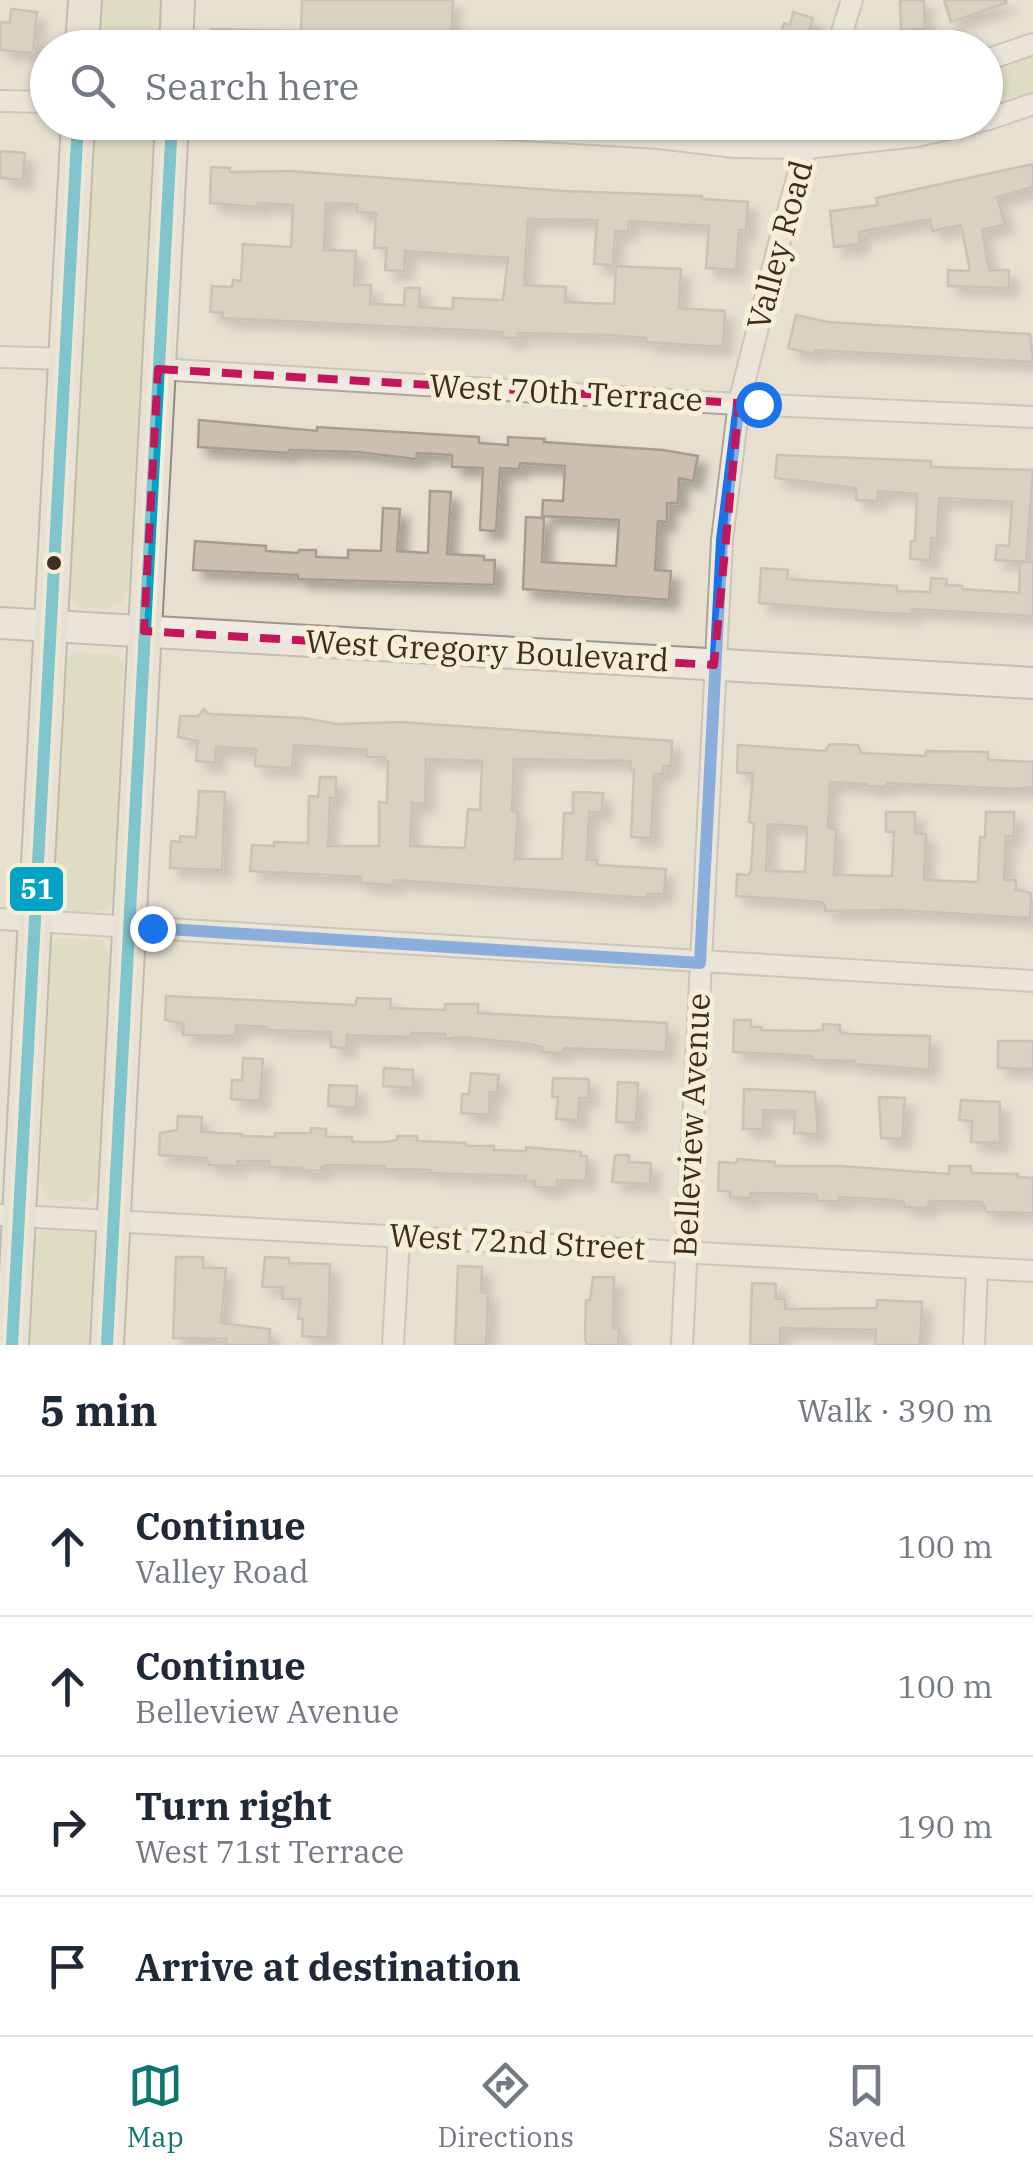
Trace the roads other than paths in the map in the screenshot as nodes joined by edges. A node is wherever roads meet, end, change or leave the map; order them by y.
1 (85, 0) edge
2 (178, 0) edge
3 (852, 0) edge
4 (83, 30) edge
5 (177, 30) edge
6 (842, 30) edge
7 (1033, 44) edge
8 (1003, 54) edge
9 (0, 101) edge
10 (30, 102) edge
11 (1033, 104) edge
12 (1003, 114) edge
13 (77, 140) edge
14 (171, 140) edge
15 (676, 140) edge
16 (808, 140) edge
17 (880, 140) edge
18 (806, 148) junction
19 (0, 358) edge
20 (64, 359) junction
21 (158, 369) junction
22 (739, 404) junction
23 (1033, 417) edge
24 (0, 623) edge
25 (52, 625) junction
26 (144, 630) junction
27 (714, 665) junction
28 (1033, 683) edge
29 (0, 919) edge
30 (34, 920) junction
31 (131, 927) junction
32 (700, 963) junction
33 (1033, 981) edge
34 (6, 1218) edge
35 (113, 1219) junction
36 (398, 1237) junction
37 (686, 1251) junction
38 (978, 1268) junction
39 (1033, 1271) edge
40 (12, 1345) edge
41 (106, 1345) edge
42 (393, 1345) edge
43 (682, 1345) edge
44 (974, 1345) edge

1 - 4 main road
2 - 5 main road
3 - 6 street
7 - 8 street
9 - 10 street
11 - 12 street
13 - 20 main road
14 - 21 main road
15 - 18 street
16 - 18 street, Valley Road
17 - 18 street
18 - 22 street, Valley Road
19 - 20 street
20 - 25 main road
21 - 22 street, West 70th Terrace
21 - 26 main road
22 - 23 street, West 70th Terrace
22 - 27 street, Valley Road
24 - 25 main road, West Gregory Boulevard
25 - 26 main road, West Gregory Boulevard
25 - 30 main road
26 - 27 main road, West Gregory Boulevard
26 - 31 main road
27 - 28 main road, West Gregory Boulevard
27 - 32 street, Belleview Avenue
29 - 30 street
30 - 31 street
30 - 34 main road
31 - 32 street
31 - 35 main road
32 - 33 street
32 - 37 street, Belleview Avenue
34 - 35 street, West 72nd Street
34 - 40 main road
35 - 36 street, West 72nd Street
35 - 41 main road
36 - 37 street, West 72nd Street
36 - 42 street
37 - 38 street, West 72nd Street
37 - 43 street, Belleview Avenue
38 - 39 street, West 72nd Street
38 - 44 street

